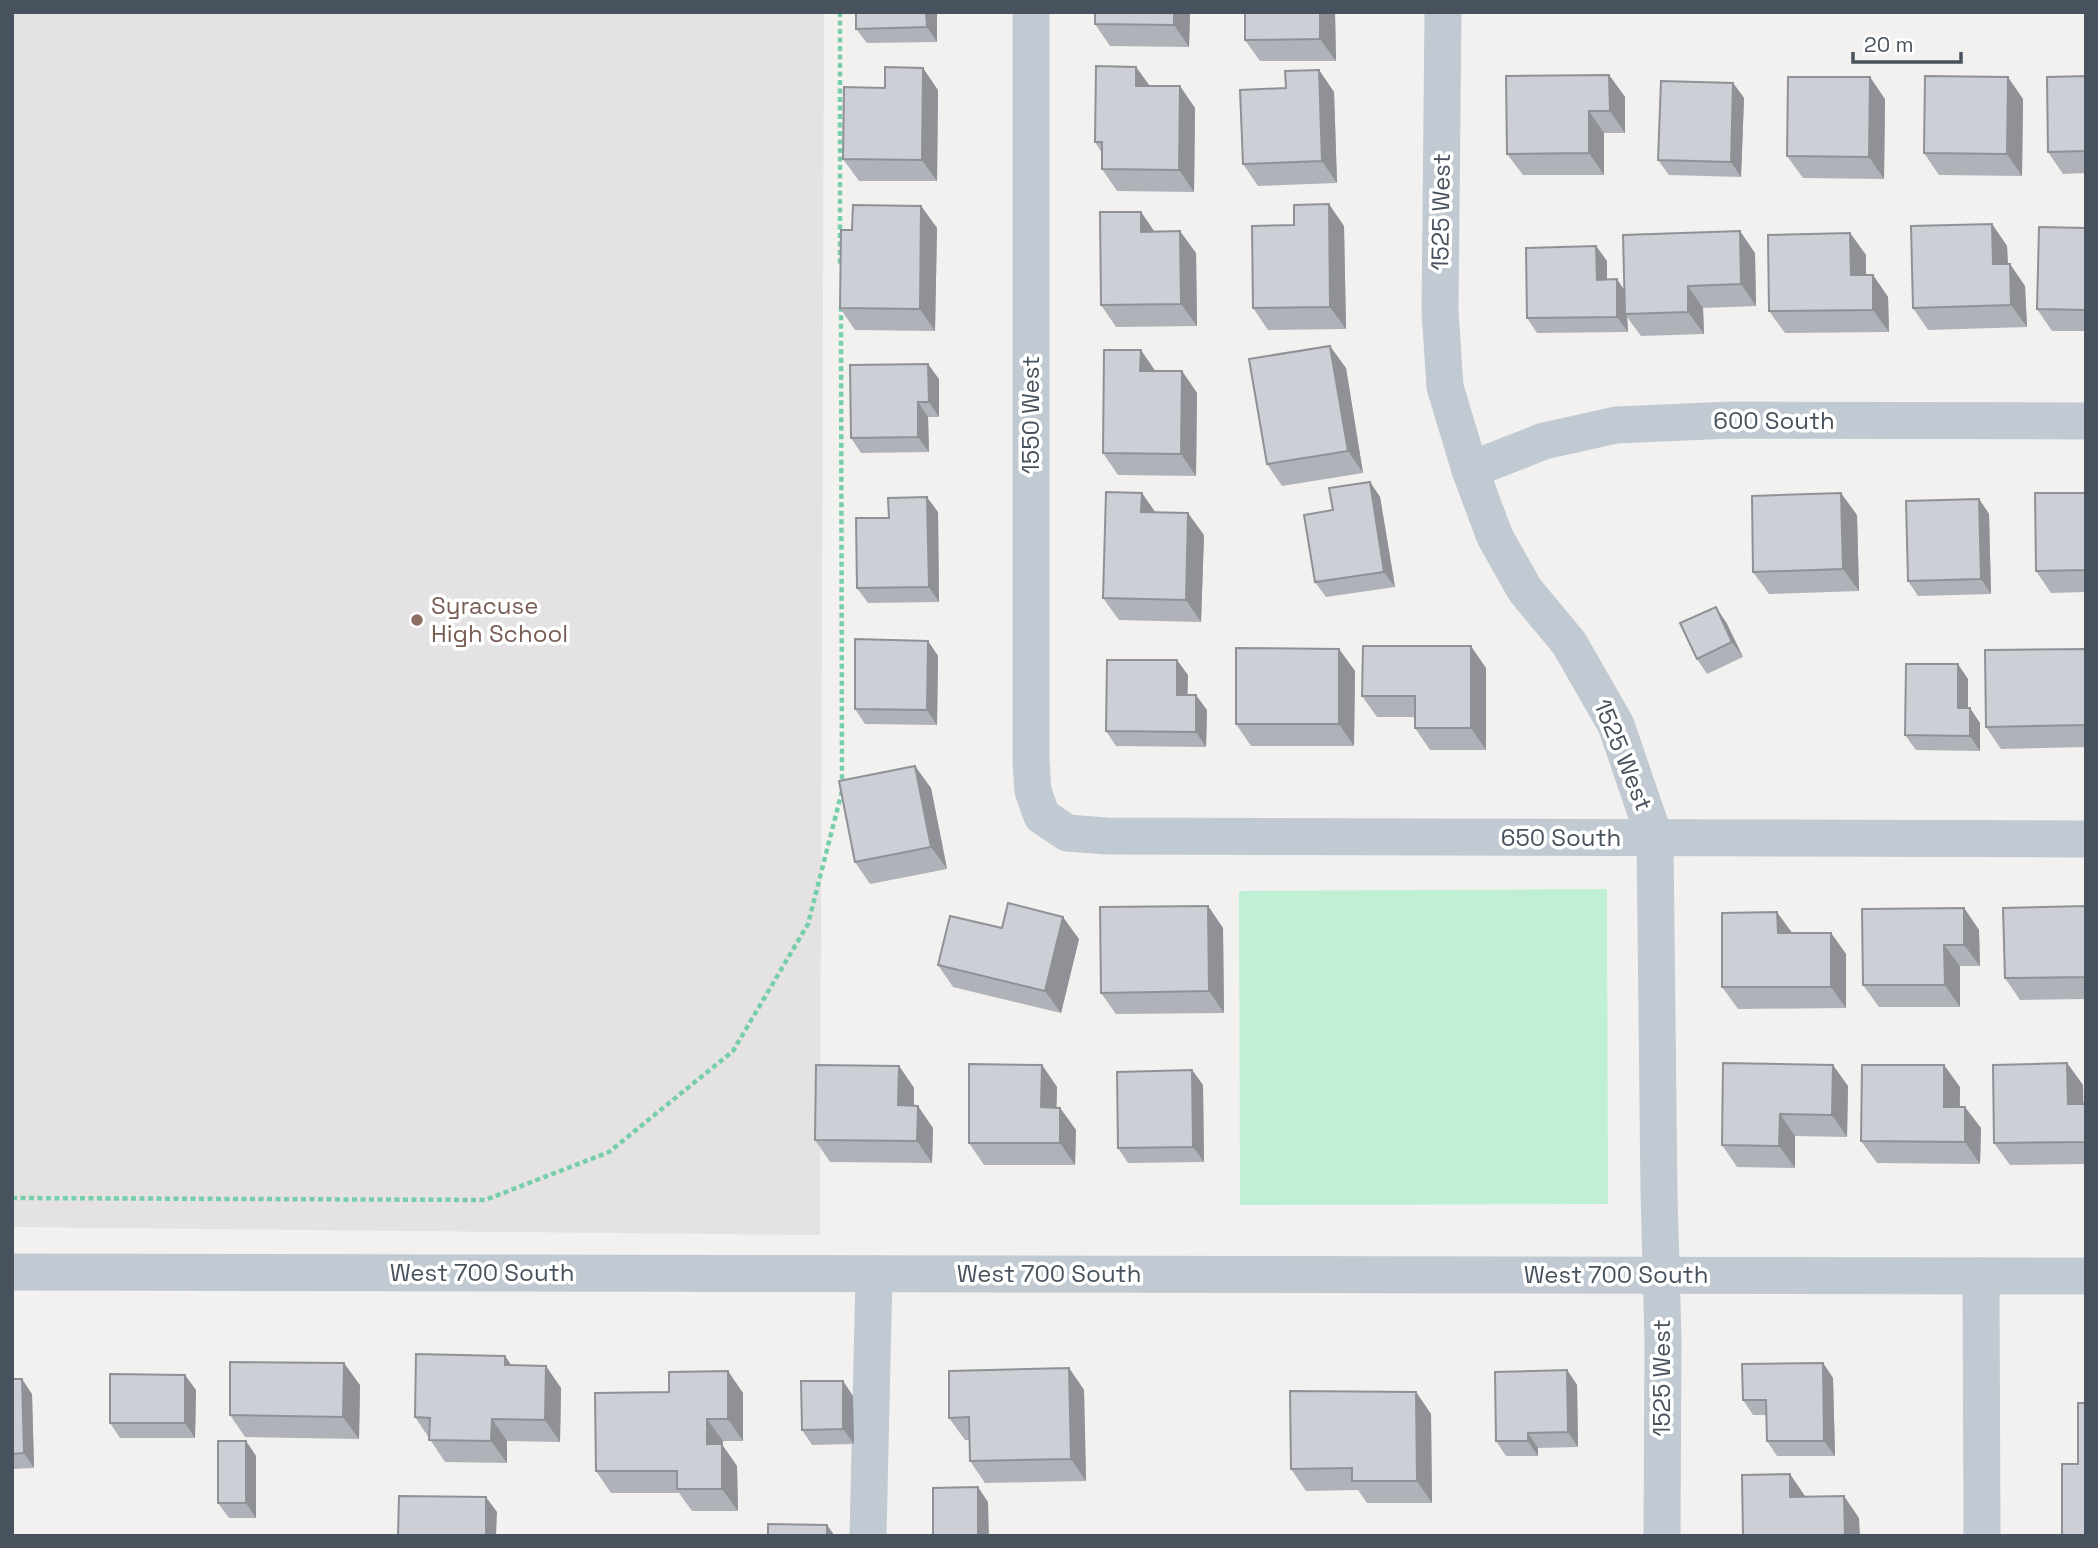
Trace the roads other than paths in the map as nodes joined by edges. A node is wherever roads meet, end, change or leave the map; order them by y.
1 (1031, 12) edge
2 (1443, 12) edge
3 (2086, 421) edge
4 (1470, 470) junction
5 (1041, 816) joint
6 (1655, 839) junction
7 (2086, 839) edge
8 (12, 1272) edge
9 (874, 1274) junction
10 (1661, 1276) junction
11 (1981, 1276) junction
12 (2086, 1276) edge
13 (867, 1536) edge
14 (1662, 1536) edge
15 (1982, 1536) edge

1 - 5 street, 1550 West
2 - 4 street, 1525 West
3 - 4 street, 600 South
4 - 6 street, 1525 West
5 - 6 street, 650 South
6 - 7 street, 650 South
6 - 10 street, 1525 West
8 - 9 street, West 700 South
9 - 10 street, West 700 South
9 - 13 street
10 - 11 street, West 700 South
10 - 14 street, 1525 West
11 - 12 street, West 700 South
11 - 15 street

